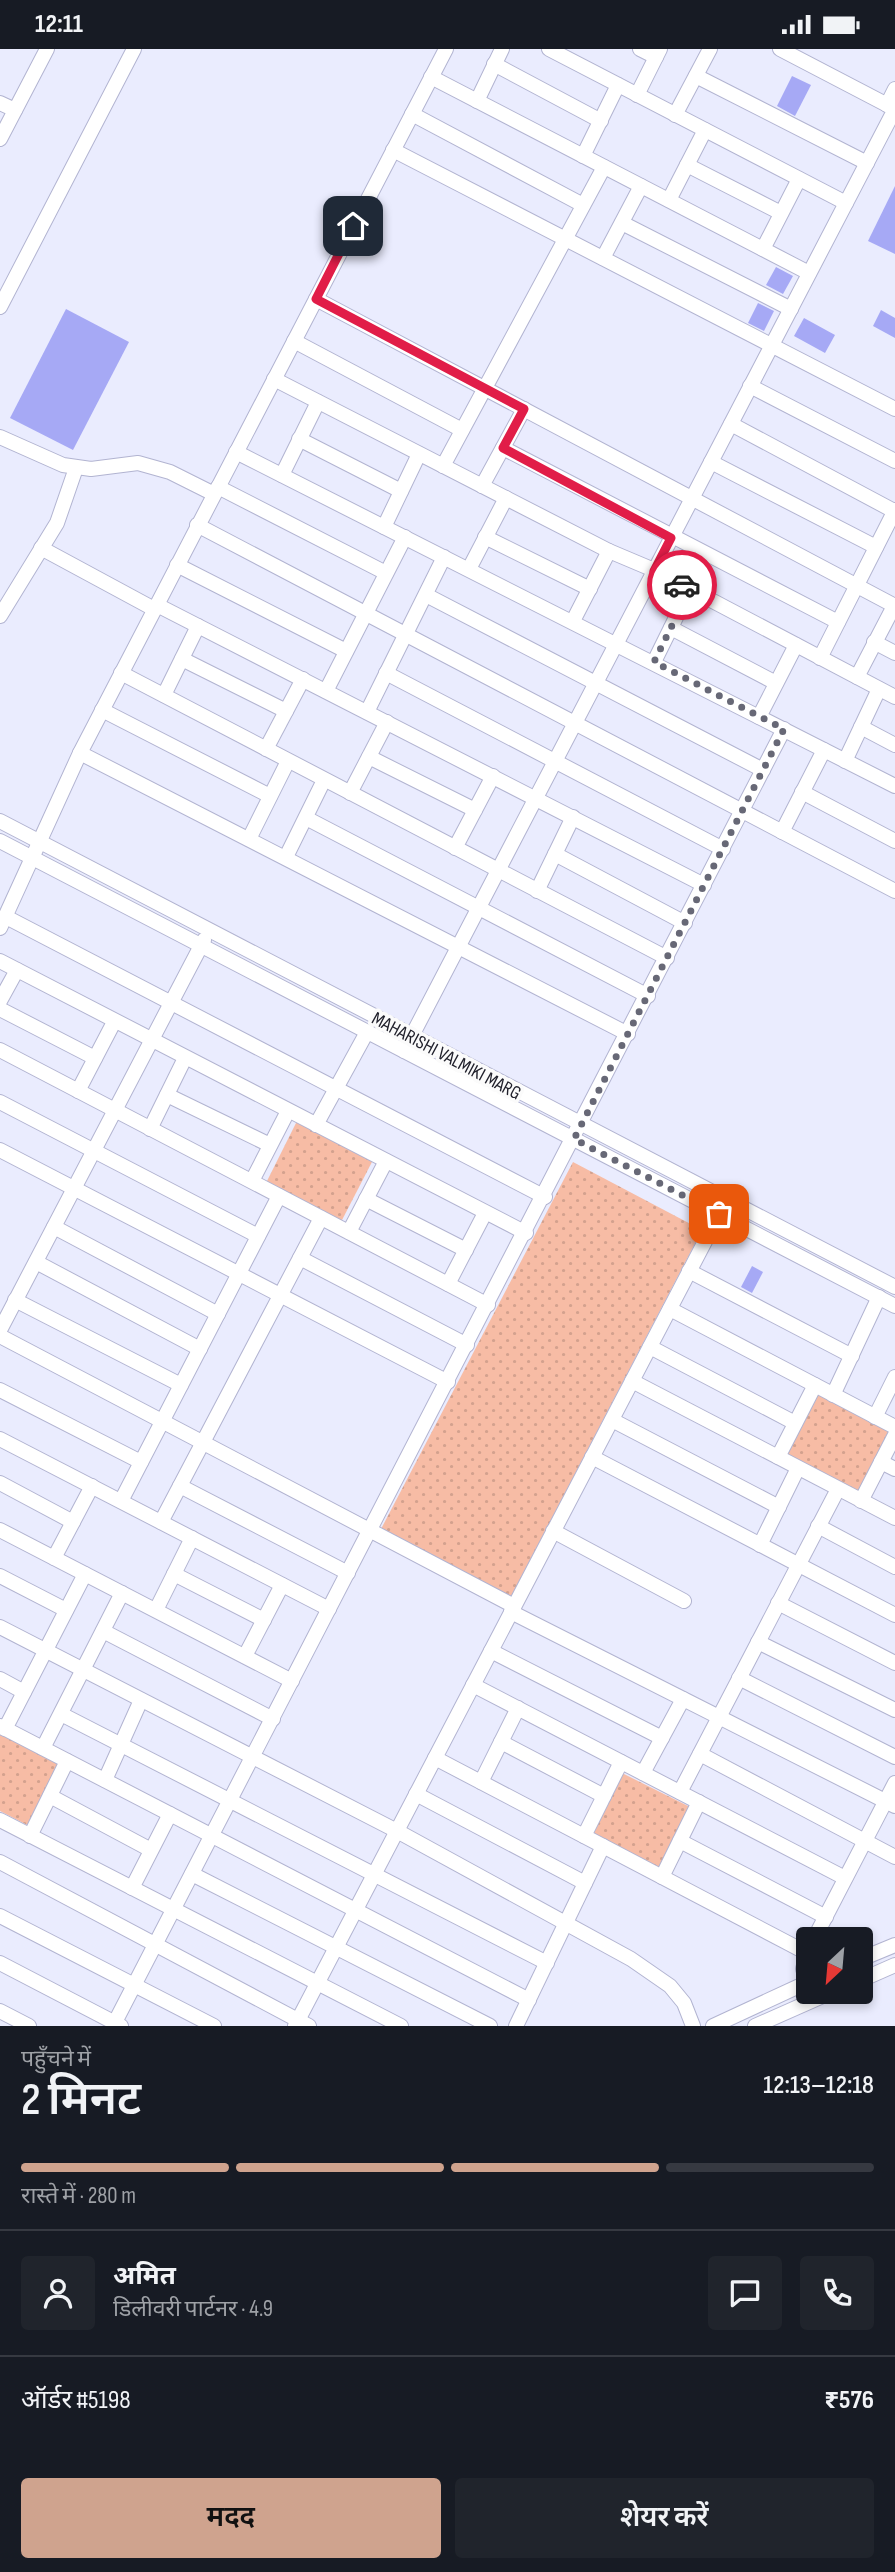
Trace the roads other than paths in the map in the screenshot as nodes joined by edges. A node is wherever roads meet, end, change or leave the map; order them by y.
1 (47, 49) edge
2 (134, 49) edge
3 (446, 49) edge
4 (502, 49) edge
5 (549, 49) edge
6 (640, 49) edge
7 (710, 49) edge
8 (780, 49) edge
9 (658, 53) edge
10 (494, 64) junction
11 (696, 76) junction
12 (431, 77) junction
13 (618, 85) junction
14 (895, 89) edge
15 (637, 95) junction
16 (477, 101) junction
17 (0, 103) edge
18 (891, 107) edge
19 (15, 110) junction
20 (412, 114) junction
21 (675, 115) junction
22 (601, 121) junction
23 (705, 130) junction
24 (0, 139) edge
25 (393, 150) junction
26 (583, 156) junction
27 (867, 163) junction
28 (687, 166) junction
29 (604, 167) junction
30 (799, 179) junction
31 (641, 186) junction
32 (669, 200) junction
33 (846, 203) junction
34 (583, 205) junction
35 (781, 213) junction
36 (622, 223) junction
37 (565, 239) junction
38 (763, 249) junction
39 (603, 258) junction
40 (809, 272) junction
41 (4, 288) edge
42 (316, 299) junction
43 (0, 307) edge
44 (791, 309) junction
45 (294, 341) junction
46 (771, 345) junction
47 (274, 379) junction
48 (750, 386) junction
49 (483, 388) junction
50 (318, 402) junction
51 (524, 409) junction
52 (895, 409) edge
53 (731, 424) junction
54 (462, 430) junction
55 (0, 437) edge
56 (299, 439) junction
57 (503, 448) junction
58 (236, 452) junction
59 (419, 454) junction
60 (895, 461) edge
61 (711, 462) junction
62 (443, 466) junction
63 (76, 468) junction
64 (282, 475) junction
65 (482, 486) junction
66 (216, 491) junction
67 (401, 491) junction
68 (506, 498) junction
69 (692, 498) junction
70 (895, 510) edge
71 (197, 525) junction
72 (384, 527) junction
73 (405, 537) junction
74 (485, 537) junction
75 (671, 538) junction
76 (876, 547) junction
77 (41, 548) junction
78 (609, 551) junction
79 (444, 557) junction
80 (177, 565) junction
81 (469, 569) junction
82 (654, 571) junction
83 (386, 573) junction
84 (857, 585) junction
85 (590, 589) junction
86 (690, 589) junction
87 (426, 594) junction
88 (895, 606) edge
89 (156, 607) junction
90 (366, 613) junction
91 (0, 616) edge
92 (573, 621) junction
93 (838, 622) junction
94 (198, 626) junction
95 (671, 628) junction
96 (407, 632) junction
97 (874, 642) junction
98 (617, 643) junction
99 (796, 645) junction
100 (346, 651) junction
101 (895, 653) edge
102 (820, 658) junction
103 (182, 659) junction
104 (654, 662) junction
105 (121, 673) junction
106 (386, 673) junction
107 (857, 677) junction
108 (303, 679) junction
109 (596, 682) junction
110 (776, 683) junction
111 (879, 689) junction
112 (326, 691) junction
113 (164, 695) junction
114 (895, 697) edge
115 (102, 711) junction
116 (286, 711) junction
117 (366, 712) junction
118 (759, 717) junction
119 (387, 722) junction
120 (575, 722) junction
121 (861, 727) junction
122 (784, 729) junction
123 (895, 745) edge
124 (267, 749) junction
125 (824, 750) junction
126 (80, 753) junction
127 (369, 757) junction
128 (288, 761) junction
129 (555, 761) junction
130 (845, 761) junction
131 (763, 771) junction
132 (493, 776) junction
133 (324, 780) junction
134 (895, 786) edge
135 (802, 792) junction
136 (350, 793) junction
137 (270, 796) junction
138 (536, 798) junction
139 (475, 810) junction
140 (742, 811) junction
141 (573, 817) junction
142 (306, 818) junction
143 (1, 824) edge
144 (782, 832) junction
145 (249, 839) junction
146 (0, 841) edge
147 (895, 841) edge
148 (37, 842) junction
149 (455, 848) junction
150 (723, 849) junction
151 (555, 854) junction
152 (31, 857) junction
153 (286, 857) junction
154 (498, 871) junction
155 (704, 885) junction
156 (537, 891) junction
157 (895, 891) edge
158 (479, 907) junction
159 (3, 922) edge
160 (685, 923) junction
161 (209, 931) junction
162 (459, 945) junction
163 (201, 947) junction
164 (667, 958) junction
165 (0, 961) edge
166 (17, 970) junction
167 (648, 996) junction
168 (0, 1000) edge
169 (170, 1005) junction
170 (0, 1009) edge
171 (114, 1022) junction
172 (367, 1032) junction
173 (628, 1034) junction
174 (412, 1036) junction
175 (152, 1041) junction
176 (0, 1051) edge
177 (404, 1051) junction
178 (96, 1058) junction
179 (185, 1058) junction
180 (336, 1090) junction
181 (78, 1091) junction
182 (167, 1095) junction
183 (0, 1102) edge
184 (115, 1110) junction
185 (288, 1111) junction
186 (316, 1125) junction
187 (582, 1125) junction
188 (150, 1129) junction
189 (574, 1139) junction
190 (270, 1146) junction
191 (0, 1150) edge
192 (94, 1150) junction
193 (386, 1161) junction
194 (252, 1181) junction
195 (74, 1189) junction
196 (279, 1196) junction
197 (545, 1197) junction
198 (366, 1199) junction
199 (727, 1200) junction
200 (485, 1213) junction
201 (719, 1214) junction
202 (321, 1218) junction
203 (54, 1227) junction
204 (349, 1232) junction
205 (526, 1233) junction
206 (258, 1236) junction
207 (466, 1249) junction
208 (300, 1258) junction
209 (36, 1262) junction
210 (690, 1271) junction
211 (239, 1274) junction
212 (449, 1284) junction
213 (895, 1287) edge
214 (280, 1296) junction
215 (879, 1297) junction
216 (15, 1300) junction
217 (488, 1305) junction
218 (895, 1305) edge
219 (670, 1309) junction
220 (218, 1314) junction
221 (0, 1330) edge
222 (0, 1336) edge
223 (467, 1345) junction
224 (650, 1347) junction
225 (200, 1349) junction
226 (852, 1356) junction
227 (895, 1377) edge
228 (632, 1381) junction
229 (448, 1382) junction
230 (181, 1385) junction
231 (815, 1385) junction
232 (0, 1390) edge
233 (833, 1395) junction
234 (875, 1417) junction
235 (612, 1420) junction
236 (162, 1422) junction
237 (796, 1423) junction
238 (895, 1427) edge
239 (895, 1435) edge
240 (0, 1439) edge
241 (202, 1443) junction
242 (592, 1457) junction
243 (778, 1457) junction
244 (141, 1462) junction
245 (881, 1462) junction
246 (798, 1468) junction
247 (895, 1469) edge
248 (0, 1483) edge
249 (92, 1486) junction
250 (180, 1486) junction
251 (838, 1489) junction
252 (121, 1501) junction
253 (861, 1501) junction
254 (779, 1507) junction
255 (895, 1518) edge
256 (73, 1522) junction
257 (161, 1522) junction
258 (818, 1526) junction
259 (0, 1530) edge
260 (553, 1531) junction
261 (369, 1532) junction
262 (192, 1538) junction
263 (760, 1545) junction
264 (54, 1558) junction
265 (798, 1565) junction
266 (895, 1567) edge
267 (348, 1573) junction
268 (85, 1574) junction
269 (174, 1574) junction
270 (0, 1576) edge
271 (282, 1585) junction
272 (122, 1593) junction
273 (684, 1601) dead end
274 (778, 1603) junction
275 (330, 1609) junction
276 (513, 1609) junction
277 (66, 1610) junction
278 (156, 1610) junction
279 (895, 1615) edge
280 (264, 1621) junction
281 (0, 1627) edge
282 (103, 1631) junction
283 (758, 1641) junction
284 (46, 1650) junction
285 (491, 1651) junction
286 (245, 1656) junction
287 (895, 1663) edge
288 (83, 1670) junction
289 (739, 1678) junction
290 (0, 1679) edge
291 (292, 1681) junction
292 (473, 1685) junction
293 (24, 1692) junction
294 (683, 1699) junction
295 (141, 1700) junction
296 (517, 1708) junction
297 (895, 1710) edge
298 (61, 1714) junction
299 (719, 1717) junction
300 (273, 1719) junction
301 (3, 1727) edge
302 (662, 1738) junction
303 (501, 1742) junction
304 (120, 1745) junction
305 (43, 1748) junction
306 (700, 1755) junction
307 (895, 1757) edge
308 (252, 1758) junction
309 (435, 1758) junction
310 (67, 1761) junction
311 (621, 1762) junction
312 (643, 1773) junction
313 (105, 1780) junction
314 (481, 1782) junction
315 (895, 1783) edge
316 (680, 1793) junction
317 (416, 1794) junction
318 (50, 1796) junction
319 (604, 1796) junction
320 (230, 1801) junction
321 (699, 1802) junction
322 (890, 1804) edge
323 (170, 1814) junction
324 (2, 1825) edge
325 (397, 1831) junction
326 (212, 1835) junction
327 (30, 1836) junction
328 (584, 1836) junction
329 (680, 1841) junction
330 (865, 1841) junction
331 (603, 1846) junction
332 (151, 1850) junction
333 (895, 1857) edge
334 (0, 1862) edge
335 (192, 1874) junction
336 (374, 1875) junction
337 (662, 1877) junction
338 (845, 1878) junction
339 (585, 1883) junction
340 (132, 1888) junction
341 (173, 1910) junction
342 (355, 1910) junction
343 (0, 1916) edge
344 (826, 1917) junction
345 (565, 1921) junction
346 (821, 1927) edge
347 (155, 1945) junction
348 (895, 1945) edge
349 (796, 1946) edge
350 (335, 1948) junction
351 (873, 1954) edge
352 (0, 1963) edge
353 (547, 1963) junction
354 (895, 1965) edge
355 (873, 1975) edge
356 (317, 1984) junction
357 (134, 1985) junction
358 (796, 1988) edge
359 (529, 2000) junction
360 (798, 2004) edge
361 (0, 2011) edge
362 (300, 2024) edge
363 (116, 2025) edge
364 (29, 2026) edge
365 (214, 2026) edge
366 (401, 2026) edge
367 (490, 2026) edge
368 (516, 2026) edge
369 (693, 2026) edge
370 (713, 2026) edge
371 (755, 2026) edge

1 - 19 street
2 - 41 street
3 - 12 street
4 - 10 street
5 - 13 street
6 - 9 street
7 - 11 street
8 - 18 street
9 - 15 street
10 - 16 street
10 - 22 street
11 - 21 street
11 - 27 street
12 - 16 street
12 - 20 street
13 - 15 street
13 - 22 street
14 - 18 street
15 - 21 street
16 - 26 street
17 - 19 street
18 - 27 street
19 - 24 street
20 - 25 street
20 - 34 street
21 - 23 street
22 - 26 street
23 - 28 street
23 - 30 street
25 - 37 street
25 - 42 street
26 - 29 street
27 - 33 street
28 - 32 street
28 - 35 street
29 - 31 street
29 - 34 street
30 - 33 street
30 - 35 street
31 - 32 street
31 - 36 street
32 - 38 street
33 - 40 street
34 - 37 street
35 - 38 street
36 - 39 street
36 - 44 street
37 - 39 street
37 - 49 street
38 - 40 street
39 - 46 street
40 - 44 street
41 - 43 street
42 - 45 street
42 - 49 street
44 - 46 street
45 - 47 street
45 - 54 street
46 - 48 street
46 - 52 street
47 - 50 street
47 - 58 street
48 - 53 street
48 - 60 street
49 - 51 street
49 - 54 street
50 - 56 street
50 - 59 street
51 - 57 street
51 - 69 street
53 - 61 street
53 - 70 street
54 - 62 street
55 - 63 street
56 - 64 street
56 - 67 street
57 - 65 street
57 - 75 street
58 - 64 street
58 - 66 street
59 - 62 street
59 - 67 street
61 - 69 street
61 - 76 street
62 - 65 street
63 - 66 street
63 - 77 street
64 - 72 street
65 - 68 street
66 - 71 street
66 - 83 street
67 - 72 street
68 - 74 street
68 - 78 street
69 - 75 street
69 - 84 street
70 - 76 street
71 - 80 street
71 - 90 street
72 - 73 street
73 - 79 street
73 - 83 street
74 - 81 street
74 - 85 street
75 - 82 street
75 - 93 street
76 - 84 street
77 - 89 street
77 - 91 street
78 - 82 street
78 - 85 street
79 - 81 street
79 - 87 street
80 - 89 street
80 - 100 street
81 - 92 street
82 - 86 street
82 - 98 street
83 - 90 street
84 - 88 street
84 - 93 street
85 - 92 street
86 - 95 street
86 - 99 street
87 - 96 street
87 - 109 street
88 - 97 street
89 - 94 street
89 - 105 street
90 - 96 street
90 - 100 street
92 - 98 street
93 - 102 street
94 - 103 street
94 - 108 street
95 - 104 street
95 - 110 street
96 - 106 street
96 - 120 street
97 - 101 street
97 - 107 street
98 - 104 street
98 - 109 street
99 - 102 street
99 - 110 street
100 - 112 street
102 - 107 street
103 - 113 street
103 - 116 street
104 - 118 street
105 - 113 street
105 - 115 street
106 - 117 street
106 - 129 street
107 - 111 street
108 - 112 street
108 - 116 street
109 - 120 street
109 - 131 street
110 - 118 street
111 - 114 street
111 - 121 street
112 - 117 street
113 - 124 street
115 - 126 street
115 - 137 street
116 - 124 street
117 - 119 street
118 - 122 street
119 - 127 street
119 - 132 street
120 - 129 street
120 - 140 street
121 - 123 street
121 - 130 street
122 - 125 street
122 - 131 street
124 - 128 street
125 - 130 street
125 - 135 street
126 - 145 street
126 - 148 street
127 - 136 street
127 - 139 street
128 - 133 street
128 - 137 street
129 - 138 street
129 - 150 street
130 - 134 street
131 - 140 street
132 - 138 street
132 - 139 street
133 - 136 street
133 - 142 street
135 - 144 street
135 - 147 street
136 - 149 street
137 - 145 street
138 - 141 street
138 - 154 street
139 - 149 street
140 - 144 street
140 - 150 street
141 - 151 street
141 - 155 street
142 - 153 street
142 - 158 street
143 - 148 street, MAHARISHI VALMIKI MARG
144 - 157 street
145 - 153 street
146 - 152 street, MAHARISHI VALMIKI MARG
148 - 152 street
148 - 161 street, MAHARISHI VALMIKI MARG
149 - 154 street
150 - 155 street
151 - 156 street
151 - 160 street
152 - 159 street
152 - 163 street, MAHARISHI VALMIKI MARG
153 - 162 street
154 - 156 street
154 - 158 street
155 - 160 street
156 - 164 street
158 - 162 street
158 - 167 street
159 - 169 street
160 - 164 street
161 - 163 street
161 - 174 street, MAHARISHI VALMIKI MARG
162 - 173 street
162 - 174 street
163 - 169 street
163 - 172 street, MAHARISHI VALMIKI MARG
164 - 167 street
165 - 166 street
166 - 168 street
166 - 171 street
167 - 173 street
169 - 175 street
169 - 180 street
170 - 178 street
171 - 175 street
171 - 178 street
172 - 177 street, MAHARISHI VALMIKI MARG
172 - 180 street
173 - 187 street
174 - 177 street
174 - 187 street, MAHARISHI VALMIKI MARG
175 - 179 street
175 - 184 street
176 - 181 street
177 - 189 street, MAHARISHI VALMIKI MARG
178 - 181 street
179 - 182 street
179 - 185 street
180 - 186 street
180 - 197 street
181 - 184 street
182 - 188 street
182 - 190 street
183 - 192 street
184 - 188 street
184 - 192 street
185 - 186 street
185 - 190 street
186 - 193 street
187 - 189 street
187 - 199 street, MAHARISHI VALMIKI MARG
188 - 194 street
189 - 197 street
189 - 201 street, MAHARISHI VALMIKI MARG
190 - 194 street
191 - 195 street
192 - 195 street
192 - 206 street
193 - 198 street
193 - 200 street
194 - 196 street
195 - 203 street
195 - 211 street
196 - 202 street
196 - 206 street
197 - 205 street
198 - 204 street
198 - 207 street
199 - 201 street
199 - 213 street, MAHARISHI VALMIKI MARG
200 - 205 street
200 - 207 street
201 - 210 street
201 - 215 street, MAHARISHI VALMIKI MARG
202 - 204 street
202 - 208 street
203 - 209 street
203 - 220 street
204 - 212 street
205 - 217 street
206 - 211 street
207 - 212 street
208 - 214 street
208 - 223 street
209 - 216 street
209 - 225 street
210 - 219 street
210 - 226 street
211 - 214 street
211 - 220 street
212 - 217 street
214 - 229 street
214 - 241 street
215 - 218 street, MAHARISHI VALMIKI MARG
215 - 226 street
216 - 221 street
216 - 230 street
217 - 223 street
219 - 224 street
219 - 231 street
220 - 225 street
222 - 236 street
223 - 229 street
224 - 228 street
224 - 237 street
225 - 230 street
226 - 233 street
227 - 234 street
228 - 235 street
228 - 243 street
229 - 261 street
230 - 236 street
231 - 233 street
231 - 237 street
232 - 244 street
233 - 234 street
234 - 238 street
235 - 242 street
235 - 254 street
236 - 241 street
236 - 244 street
237 - 243 street
239 - 245 street
240 - 249 street
241 - 250 street
241 - 261 street
242 - 260 street
242 - 263 street
243 - 246 street
244 - 252 street
245 - 247 street
245 - 253 street
246 - 251 street
246 - 254 street
248 - 256 street
249 - 252 street
249 - 256 street
250 - 257 street
250 - 267 street
251 - 253 street
251 - 258 street
252 - 257 street
253 - 255 street
254 - 263 street
256 - 264 street
257 - 262 street
258 - 265 street
258 - 266 street
259 - 264 street
260 - 273 street
260 - 276 street
261 - 267 street
261 - 276 street
262 - 269 street
262 - 271 street
263 - 265 street
264 - 268 street
265 - 274 street
265 - 279 street
267 - 275 street
268 - 272 street
268 - 277 street
269 - 278 street
269 - 280 street
270 - 277 street
271 - 275 street
271 - 280 street
272 - 278 street
272 - 282 street
274 - 283 street
274 - 287 street
275 - 291 street
276 - 285 street
276 - 294 street
277 - 284 street
278 - 286 street
280 - 286 street
281 - 284 street
282 - 288 street
282 - 300 street
283 - 289 street
283 - 297 street
284 - 288 street
284 - 293 street
285 - 292 street
285 - 302 street
286 - 291 street
288 - 295 street
288 - 298 street
289 - 299 street
289 - 307 street
290 - 293 street
291 - 300 street
292 - 296 street
292 - 309 street
293 - 301 street
294 - 299 street
294 - 302 street
295 - 304 street
295 - 308 street
296 - 303 street
296 - 311 street
298 - 304 street
298 - 305 street
299 - 306 street
299 - 322 street
300 - 308 street
301 - 305 street
302 - 312 street
303 - 314 street
303 - 319 street
304 - 313 street
304 - 320 street
305 - 310 street
306 - 316 street
306 - 330 street
308 - 320 street
308 - 325 street
309 - 314 street
309 - 317 street
310 - 313 street
310 - 318 street
311 - 312 street
311 - 319 street
312 - 316 street
313 - 323 street
314 - 328 street
315 - 322 street
316 - 321 street
317 - 325 street
317 - 339 street
318 - 327 street
318 - 332 street
319 - 328 street
320 - 326 street
320 - 336 street
321 - 329 street
321 - 338 street
322 - 330 street
323 - 326 street
323 - 332 street
324 - 327 street
325 - 336 street
325 - 345 street
326 - 335 street
326 - 342 street
327 - 340 street
328 - 331 street
329 - 337 street
329 - 344 street
330 - 333 street
330 - 338 street
331 - 337 street
331 - 339 street
332 - 340 street
334 - 347 street
335 - 341 street
335 - 350 street
336 - 342 street
336 - 353 street
337 - 349 street
338 - 344 street
339 - 345 street
340 - 341 street
341 - 347 street
341 - 356 street
342 - 350 street
342 - 359 street
343 - 357 street
344 - 346 street
345 - 353 street
345 - 369 street
347 - 357 street
347 - 362 street
348 - 351 street
350 - 356 street
350 - 367 street
352 - 363 street
353 - 359 street
354 - 355 street
356 - 362 street
356 - 366 street
357 - 363 street
357 - 365 street
358 - 370 street
359 - 368 street
360 - 371 street
361 - 364 street

